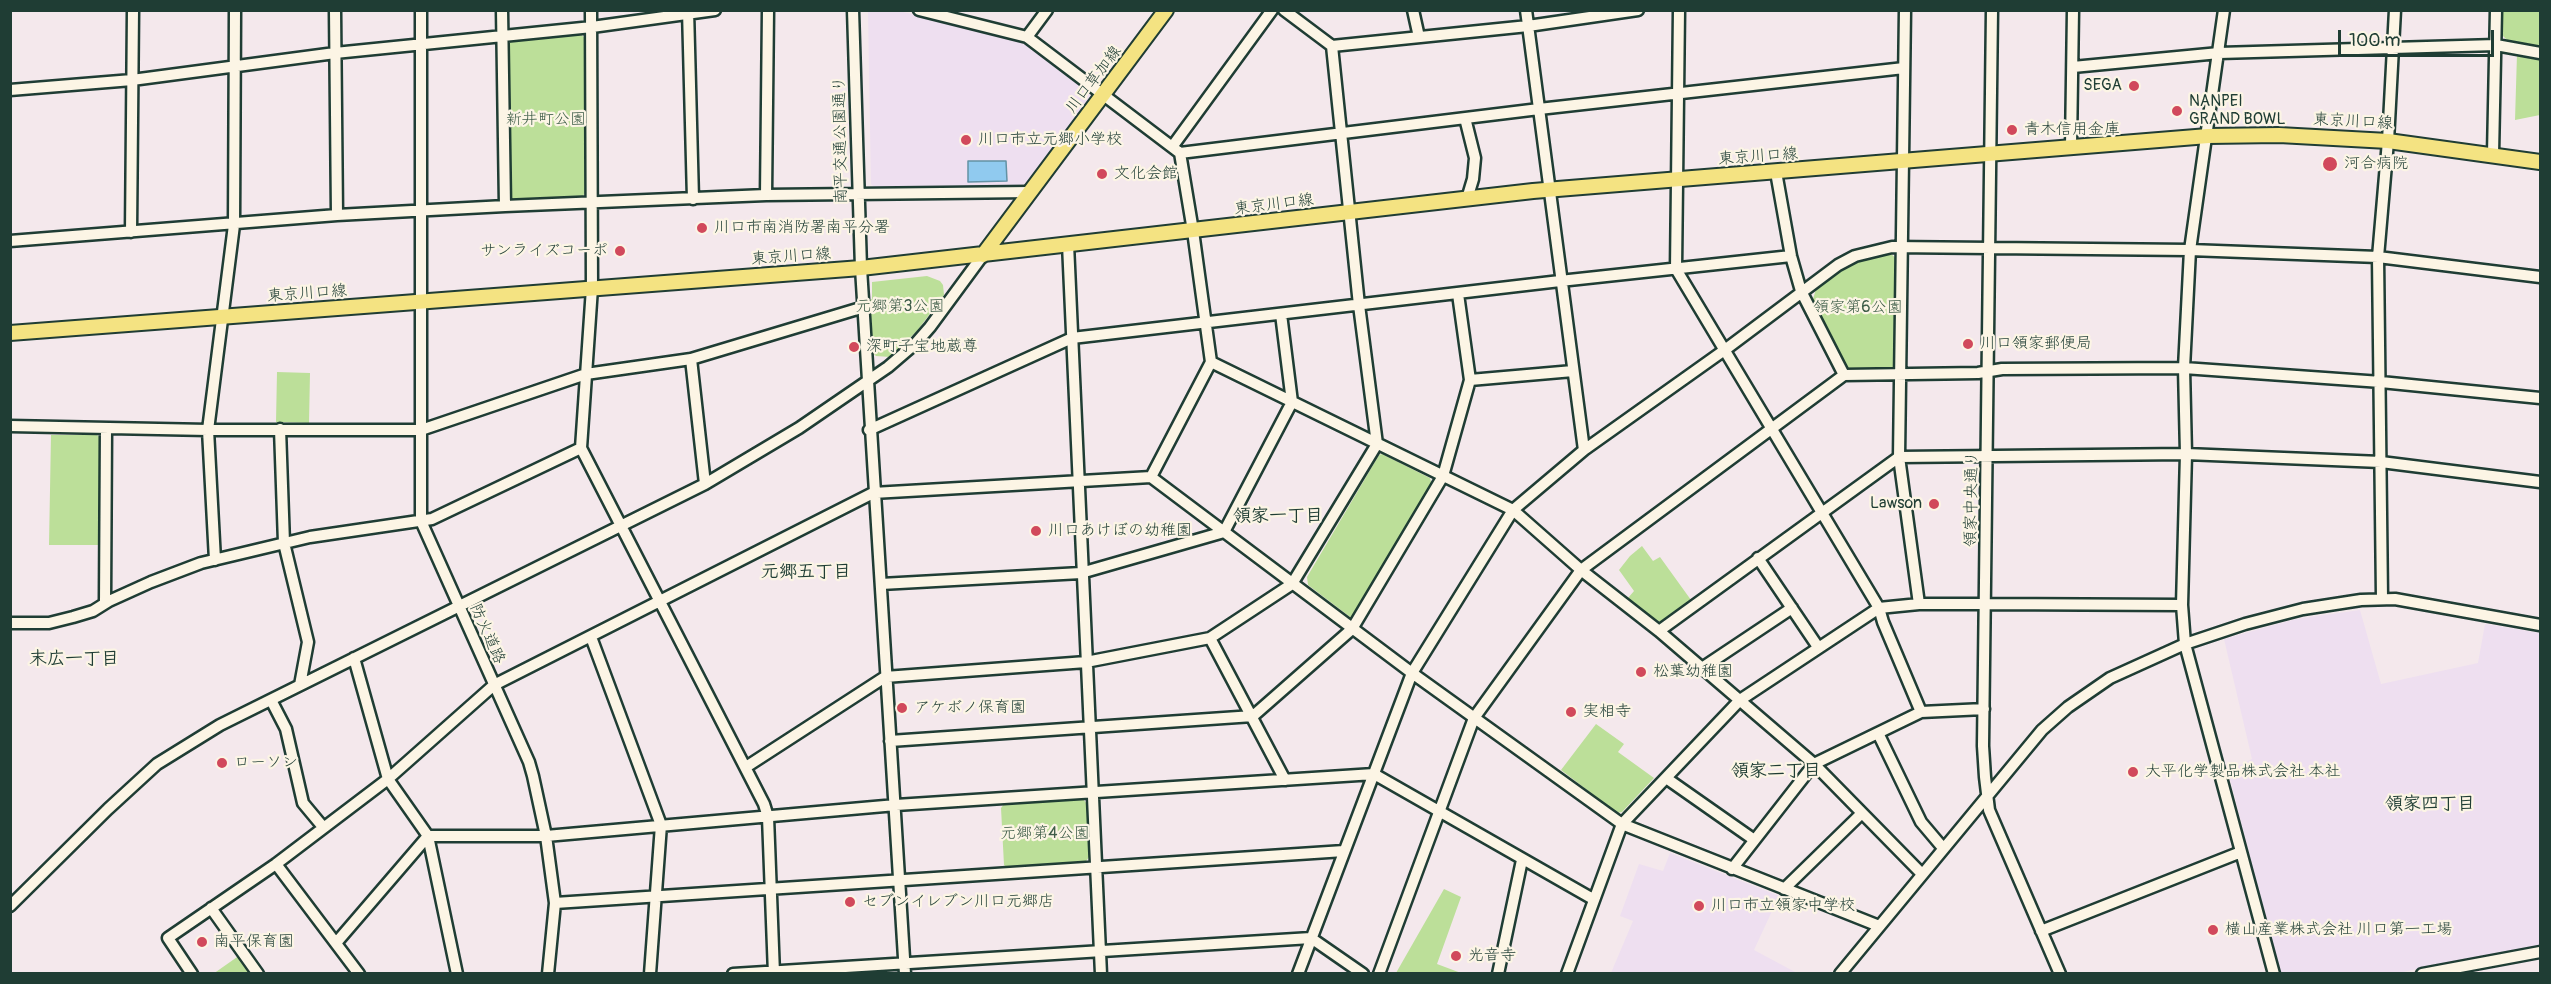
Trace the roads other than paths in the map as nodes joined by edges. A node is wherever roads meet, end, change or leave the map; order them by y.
1 (133, 10) edge
2 (234, 10) edge
3 (335, 10) edge
4 (421, 10) edge
5 (502, 10) edge
6 (591, 10) edge
7 (715, 10) edge
8 (768, 10) edge
9 (853, 10) edge
10 (1047, 10) edge
11 (1166, 10) edge
12 (1272, 10) edge
13 (1284, 10) edge
14 (1413, 10) edge
15 (1526, 10) edge
16 (1638, 10) edge
17 (1679, 10) edge
18 (1905, 10) edge
19 (1992, 10) edge
20 (2073, 10) edge
21 (2224, 10) edge
22 (2395, 10) edge
23 (2496, 10) edge
24 (921, 11) edge
25 (688, 12) edge
26 (1618, 12) edge
27 (1528, 26) junction
28 (591, 27) junction
29 (503, 35) junction
30 (1027, 37) junction
31 (1419, 37) junction
32 (2496, 45) junction
33 (420, 46) junction
34 (1332, 46) junction
35 (2394, 48) junction
36 (2219, 52) junction
37 (335, 53) junction
38 (2541, 53) edge
39 (234, 65) junction
40 (2073, 67) junction
41 (1905, 68) junction
42 (132, 80) junction
43 (10, 90) edge
44 (1104, 94) junction
45 (1678, 94) junction
46 (1539, 109) junction
47 (1465, 118) junction
48 (1340, 133) junction
49 (2208, 136) junction
50 (2388, 141) junction
51 (2072, 146) junction
52 (1176, 150) junction
53 (2493, 153) junction
54 (1991, 154) junction
55 (1904, 161) junction
56 (2541, 162) edge
57 (1776, 172) junction
58 (1677, 179) junction
59 (1548, 189) junction
60 (1030, 192) junction
61 (858, 194) junction
62 (766, 195) junction
63 (693, 199) junction
64 (1467, 199) junction
65 (590, 203) junction
66 (505, 206) junction
67 (421, 210) junction
68 (1350, 213) junction
69 (337, 215) junction
70 (234, 225) junction
71 (1193, 231) junction
72 (131, 232) junction
73 (10, 241) edge
74 (1068, 244) junction
75 (1902, 247) junction
76 (1990, 249) junction
77 (2190, 249) junction
78 (983, 255) junction
79 (1791, 256) junction
80 (2378, 257) junction
81 (861, 268) junction
82 (1676, 269) junction
83 (2541, 277) edge
84 (1560, 281) junction
85 (592, 288) junction
86 (1801, 291) junction
87 (1458, 294) junction
88 (421, 303) junction
89 (1359, 305) junction
90 (864, 307) junction
91 (1281, 314) junction
92 (222, 317) junction
93 (1205, 322) junction
94 (10, 333) edge
95 (1072, 338) junction
96 (1726, 349) junction
97 (690, 359) junction
98 (1211, 362) junction
99 (2184, 368) junction
100 (1573, 371) junction
101 (1988, 371) junction
102 (586, 374) junction
103 (1901, 374) junction
104 (1844, 375) junction
105 (1470, 380) junction
106 (867, 381) junction
107 (2381, 382) junction
108 (2541, 398) edge
109 (1292, 402) junction
110 (10, 426) edge
111 (106, 428) junction
112 (280, 429) junction
113 (1770, 429) junction
114 (208, 430) junction
115 (421, 430) junction
116 (869, 430) junction
117 (1377, 444) junction
118 (581, 448) junction
119 (1584, 450) junction
120 (2186, 454) junction
121 (1988, 455) junction
122 (1899, 456) junction
123 (2381, 462) junction
124 (1443, 476) junction
125 (1150, 477) junction
126 (1080, 481) junction
127 (2541, 482) edge
128 (705, 484) junction
129 (873, 493) junction
130 (1513, 510) junction
131 (1821, 512) junction
132 (421, 521) junction
133 (622, 526) junction
134 (1224, 532) junction
135 (284, 543) junction
136 (1758, 558) junction
137 (215, 560) junction
138 (1581, 570) junction
139 (1081, 573) junction
140 (881, 584) junction
141 (1292, 584) junction
142 (2382, 598) junction
143 (660, 600) junction
144 (105, 603) junction
145 (1986, 603) junction
146 (1919, 604) junction
147 (2182, 605) junction
148 (459, 607) junction
149 (1792, 608) junction
150 (1879, 608) junction
151 (10, 623) edge
152 (2541, 625) edge
153 (1352, 629) junction
154 (1659, 631) junction
155 (591, 637) junction
156 (1210, 638) junction
157 (2185, 644) junction
158 (1818, 647) junction
159 (354, 658) junction
160 (1086, 662) junction
161 (1702, 668) junction
162 (1412, 674) junction
163 (885, 677) junction
164 (300, 685) junction
165 (494, 685) junction
166 (272, 700) junction
167 (1740, 700) junction
168 (1984, 709) junction
169 (1921, 712) junction
170 (1253, 716) junction
171 (1474, 718) junction
172 (1089, 726) junction
173 (1878, 732) junction
174 (890, 741) junction
175 (1814, 764) junction
176 (746, 767) junction
177 (1374, 774) junction
178 (1666, 778) junction
179 (388, 779) junction
180 (1285, 780) junction
181 (1091, 793) junction
182 (1987, 794) junction
183 (896, 805) junction
184 (1440, 813) junction
185 (1862, 813) junction
186 (768, 816) junction
187 (1622, 824) junction
188 (661, 825) junction
189 (323, 827) junction
190 (428, 836) junction
191 (546, 836) junction
192 (1753, 839) junction
193 (1943, 849) junction
194 (1344, 851) junction
195 (2241, 852) junction
196 (1522, 860) junction
197 (276, 864) junction
198 (1095, 867) junction
199 (1732, 869) junction
200 (1922, 874) junction
201 (900, 880) junction
202 (770, 888) junction
203 (1784, 889) junction
204 (655, 896) junction
205 (1593, 899) junction
206 (555, 903) junction
207 (10, 906) edge
208 (211, 908) junction
209 (1879, 926) junction
210 (2041, 931) junction
211 (1311, 938) junction
212 (336, 943) junction
213 (1100, 951) junction
214 (2541, 952) edge
215 (904, 968) edge
216 (774, 972) edge
217 (192, 974) edge
218 (258, 974) edge
219 (359, 974) edge
220 (457, 974) edge
221 (548, 974) edge
222 (651, 974) edge
223 (733, 974) edge
224 (1101, 974) edge
225 (1298, 974) edge
226 (1363, 974) edge
227 (1379, 974) edge
228 (1498, 974) edge
229 (1567, 974) edge
230 (1840, 974) edge
231 (2060, 974) edge
232 (2274, 974) edge
233 (2422, 974) edge

1 - 42 street
2 - 39 street
3 - 37 street
4 - 33 street, 防火道路
5 - 29 street
6 - 28 street
7 - 25 street
8 - 62 street
9 - 61 street, 南平交通公園通り
10 - 30 street
11 - 44 main road, 川口草加線
12 - 52 street
13 - 34 street
14 - 31 street
15 - 27 street
16 - 26 street
17 - 45 street
18 - 41 street
19 - 54 street, 領家中央通り
20 - 40 street
21 - 36 street
22 - 35 street
23 - 32 street
24 - 30 street
25 - 28 street
25 - 63 street
26 - 27 street
27 - 31 street
27 - 46 street
28 - 29 street
28 - 65 street
29 - 33 street
29 - 66 street
30 - 44 street
31 - 34 street
32 - 35 street
32 - 38 street
32 - 53 street
33 - 37 street
33 - 67 street, 防火道路
34 - 48 street
35 - 36 street
35 - 50 street
36 - 40 street
36 - 49 street
37 - 39 street
37 - 69 street
39 - 42 street
39 - 70 street
40 - 51 street
41 - 45 street
41 - 55 street
42 - 43 street
42 - 72 street
44 - 52 street
44 - 60 main road, 川口草加線
45 - 46 street
45 - 58 street
46 - 47 street
46 - 59 street
47 - 48 street
47 - 64 street
48 - 52 street
48 - 68 street
49 - 50 main road, 東京川口線
49 - 51 main road, 東京川口線
49 - 77 street
50 - 53 main road, 東京川口線
50 - 80 street
51 - 54 main road, 東京川口線
52 - 71 street
53 - 56 main road, 東京川口線
54 - 55 main road, 東京川口線
54 - 76 street, 領家中央通り
55 - 57 main road, 東京川口線
55 - 75 street
57 - 58 main road, 東京川口線
57 - 79 street
58 - 59 main road, 東京川口線
58 - 82 street
59 - 64 main road, 東京川口線
59 - 84 street
60 - 61 street
60 - 78 main road, 川口草加線
61 - 62 street
61 - 81 street, 南平交通公園通り
62 - 63 street
63 - 65 street
64 - 68 main road, 東京川口線
65 - 66 street
65 - 85 street
66 - 67 street
67 - 69 street
67 - 88 street, 防火道路
68 - 71 main road, 東京川口線
68 - 89 street
69 - 70 street
70 - 72 street
70 - 92 street
71 - 74 main road, 東京川口線
71 - 93 street
72 - 73 street
74 - 78 main road, 東京川口線
74 - 95 street
75 - 76 street
75 - 86 street
75 - 103 street
76 - 77 street
76 - 101 street, 領家中央通り
77 - 80 street
77 - 99 street
78 - 81 main road, 東京川口線
78 - 106 street
79 - 82 street
79 - 86 street
80 - 83 street
80 - 107 street
81 - 85 main road, 東京川口線
81 - 90 street, 南平交通公園通り
82 - 84 street
82 - 96 street
84 - 87 street
84 - 100 street
85 - 88 main road, 東京川口線
85 - 102 street
86 - 96 street
86 - 104 street
87 - 89 street
87 - 105 street
88 - 92 main road, 東京川口線
88 - 115 street, 防火道路
89 - 91 street
89 - 117 street
90 - 97 street
90 - 106 street, 南平交通公園通り
91 - 93 street
91 - 109 street
92 - 94 main road, 東京川口線
92 - 114 street
93 - 95 street
93 - 98 street
95 - 116 street
95 - 126 street
96 - 113 street
96 - 119 street
97 - 102 street
97 - 128 street
98 - 109 street
98 - 125 street
99 - 101 street
99 - 107 street
99 - 120 street
100 - 105 street
100 - 119 street
101 - 103 street
101 - 121 street, 領家中央通り
102 - 115 street
102 - 118 street
103 - 104 street
103 - 122 street
104 - 113 street
105 - 124 street
106 - 116 street, 南平交通公園通り
106 - 128 street
107 - 108 street
107 - 123 street
109 - 117 street
109 - 134 street
110 - 111 street
111 - 114 street
111 - 144 street
112 - 114 street
112 - 115 street
112 - 135 street
113 - 131 street
113 - 138 street
114 - 137 street
115 - 132 street, 防火道路
116 - 129 street, 南平交通公園通り
117 - 124 street
117 - 141 street
118 - 132 street
118 - 133 street
119 - 130 street
120 - 121 street
120 - 123 street
120 - 147 street
121 - 122 street
121 - 145 street, 領家中央通り
122 - 131 street
122 - 146 street
123 - 127 street
123 - 142 street
124 - 130 street
124 - 153 street
125 - 126 street
125 - 134 street
126 - 129 street
126 - 139 street
128 - 133 street
129 - 140 street, 南平交通公園通り
129 - 143 street
130 - 138 street
130 - 162 street
131 - 136 street
131 - 150 street
132 - 135 street
132 - 148 street, 防火道路
133 - 143 street
133 - 148 street
134 - 139 street
134 - 141 street
135 - 137 street
135 - 164 street
136 - 149 street
136 - 154 street
137 - 144 street
138 - 154 street
138 - 171 street
139 - 140 street
139 - 160 street
140 - 163 street, 南平交通公園通り
141 - 153 street
141 - 156 street
142 - 152 street
142 - 157 street
143 - 155 street
143 - 176 street
144 - 151 street
145 - 146 street
145 - 147 street
145 - 168 street, 領家中央通り
146 - 150 street
147 - 157 street
148 - 159 street
148 - 165 street, 防火道路
149 - 158 street
149 - 161 street
150 - 158 street
150 - 169 street
153 - 162 street
153 - 170 street
154 - 161 street
155 - 165 street
155 - 188 street
156 - 160 street
156 - 170 street
157 - 182 street
157 - 195 street
158 - 167 street
159 - 164 street
159 - 179 street
160 - 163 street
160 - 172 street
161 - 167 street
162 - 171 street
162 - 177 street
163 - 174 street, 南平交通公園通り
163 - 176 street
164 - 166 street
165 - 179 street
165 - 191 street, 防火道路
166 - 189 street
166 - 207 street
167 - 175 street
167 - 178 street
168 - 169 street
168 - 182 street, 領家中央通り
169 - 173 street
170 - 172 street
170 - 180 street
171 - 184 street
171 - 187 street
172 - 174 street
172 - 181 street
173 - 175 street
173 - 193 street
174 - 183 street, 南平交通公園通り
175 - 185 street
175 - 192 street
176 - 186 street
177 - 180 street
177 - 184 street
177 - 194 street
178 - 187 street
178 - 192 street
179 - 189 street
179 - 190 street
180 - 181 street
181 - 183 street
181 - 198 street
182 - 193 street
182 - 210 street, 領家中央通り
183 - 186 street
183 - 201 street, 南平交通公園通り
184 - 196 street
184 - 227 street
185 - 200 street
185 - 203 street
186 - 188 street
186 - 202 street
187 - 199 street
187 - 205 street
188 - 191 street
188 - 204 street
189 - 197 street
190 - 191 street
190 - 212 street
190 - 220 street
191 - 206 street, 防火道路
192 - 199 street
193 - 200 street
194 - 198 street
194 - 211 street
195 - 210 street
195 - 232 street
196 - 205 street
196 - 228 street
197 - 208 street
197 - 212 street
198 - 201 street
198 - 213 street
199 - 203 street
200 - 209 street
201 - 202 street
201 - 215 street, 南平交通公園通り
202 - 204 street
202 - 216 street
203 - 209 street
204 - 206 street
204 - 222 street
205 - 229 street
206 - 221 street, 防火道路
208 - 217 street
208 - 218 street
209 - 230 street
210 - 231 street, 領家中央通り
211 - 213 street
211 - 225 street
211 - 226 street
212 - 219 street
213 - 215 street
213 - 224 street
214 - 233 street
215 - 216 street
216 - 223 street

